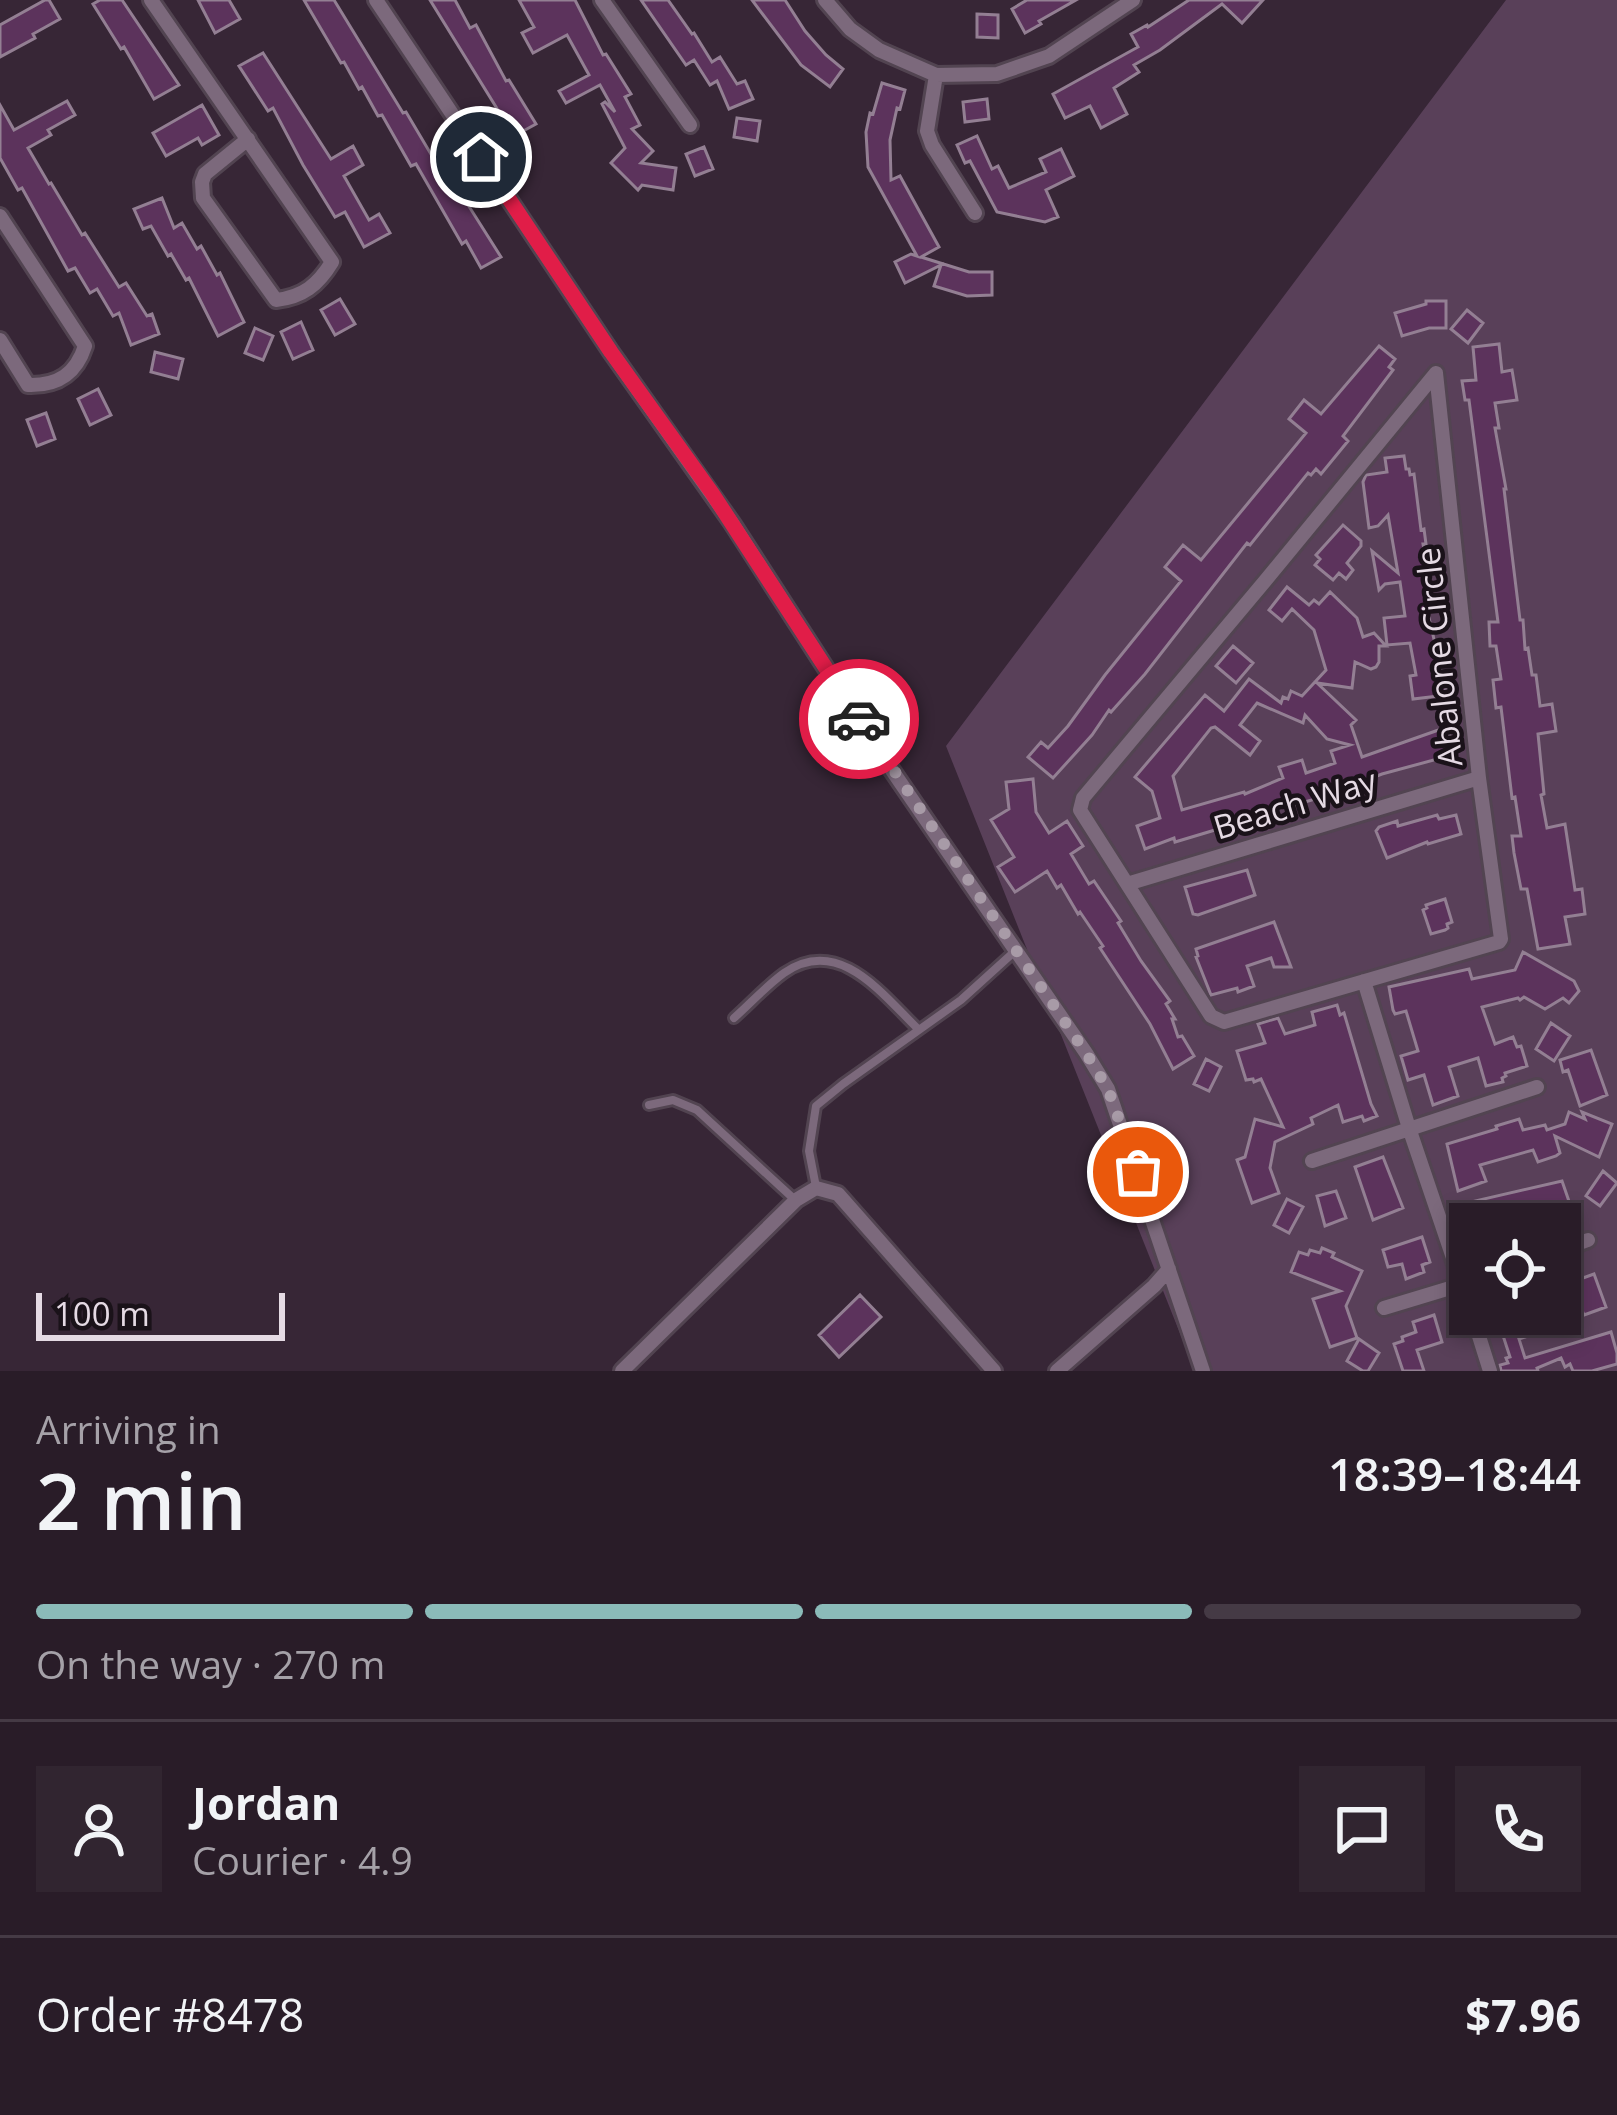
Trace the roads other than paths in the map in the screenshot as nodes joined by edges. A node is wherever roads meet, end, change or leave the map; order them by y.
1 (152, 0) edge
2 (376, 0) edge
3 (602, 0) edge
4 (826, 0) edge
5 (1133, 0) edge
6 (936, 75) junction
7 (690, 125) dead end
8 (248, 139) junction
9 (975, 214) dead end
10 (0, 216) edge
11 (16, 239) junction
12 (0, 250) edge
13 (0, 340) edge
14 (1479, 778) junction
15 (1127, 884) junction
16 (1016, 951) junction
17 (1364, 981) junction
18 (734, 1018) dead end
19 (917, 1030) junction
20 (1538, 1087) dead end
21 (649, 1105) dead end
22 (1409, 1128) junction
23 (1312, 1161) dead end
24 (816, 1188) junction
25 (796, 1201) junction
26 (1449, 1237) edge
27 (1588, 1240) dead end
28 (1581, 1242) edge
29 (1169, 1269) junction
30 (1449, 1288) edge
31 (1384, 1309) dead end
32 (1479, 1335) edge
33 (622, 1371) edge
34 (994, 1371) edge
35 (1057, 1371) edge
36 (1203, 1371) edge
37 (1490, 1371) edge

1 - 8 street
2 - 16 street
3 - 7 street
4 - 6 street
5 - 6 street
6 - 9 street
8 - 8 street
10 - 11 street
11 - 12 street
11 - 13 street
14 - 15 street, Beach Way
14 - 15 street, Abalone Circle
14 - 17 street, Abalone Circle
15 - 17 street, Abalone Circle
16 - 19 lane
16 - 29 street
17 - 22 street
18 - 19 lane
19 - 24 lane
20 - 22 street
21 - 25 lane
22 - 23 street
22 - 26 street
24 - 25 street
24 - 34 street
25 - 33 street
27 - 28 street
29 - 35 street
29 - 36 street
30 - 31 street
32 - 37 street

